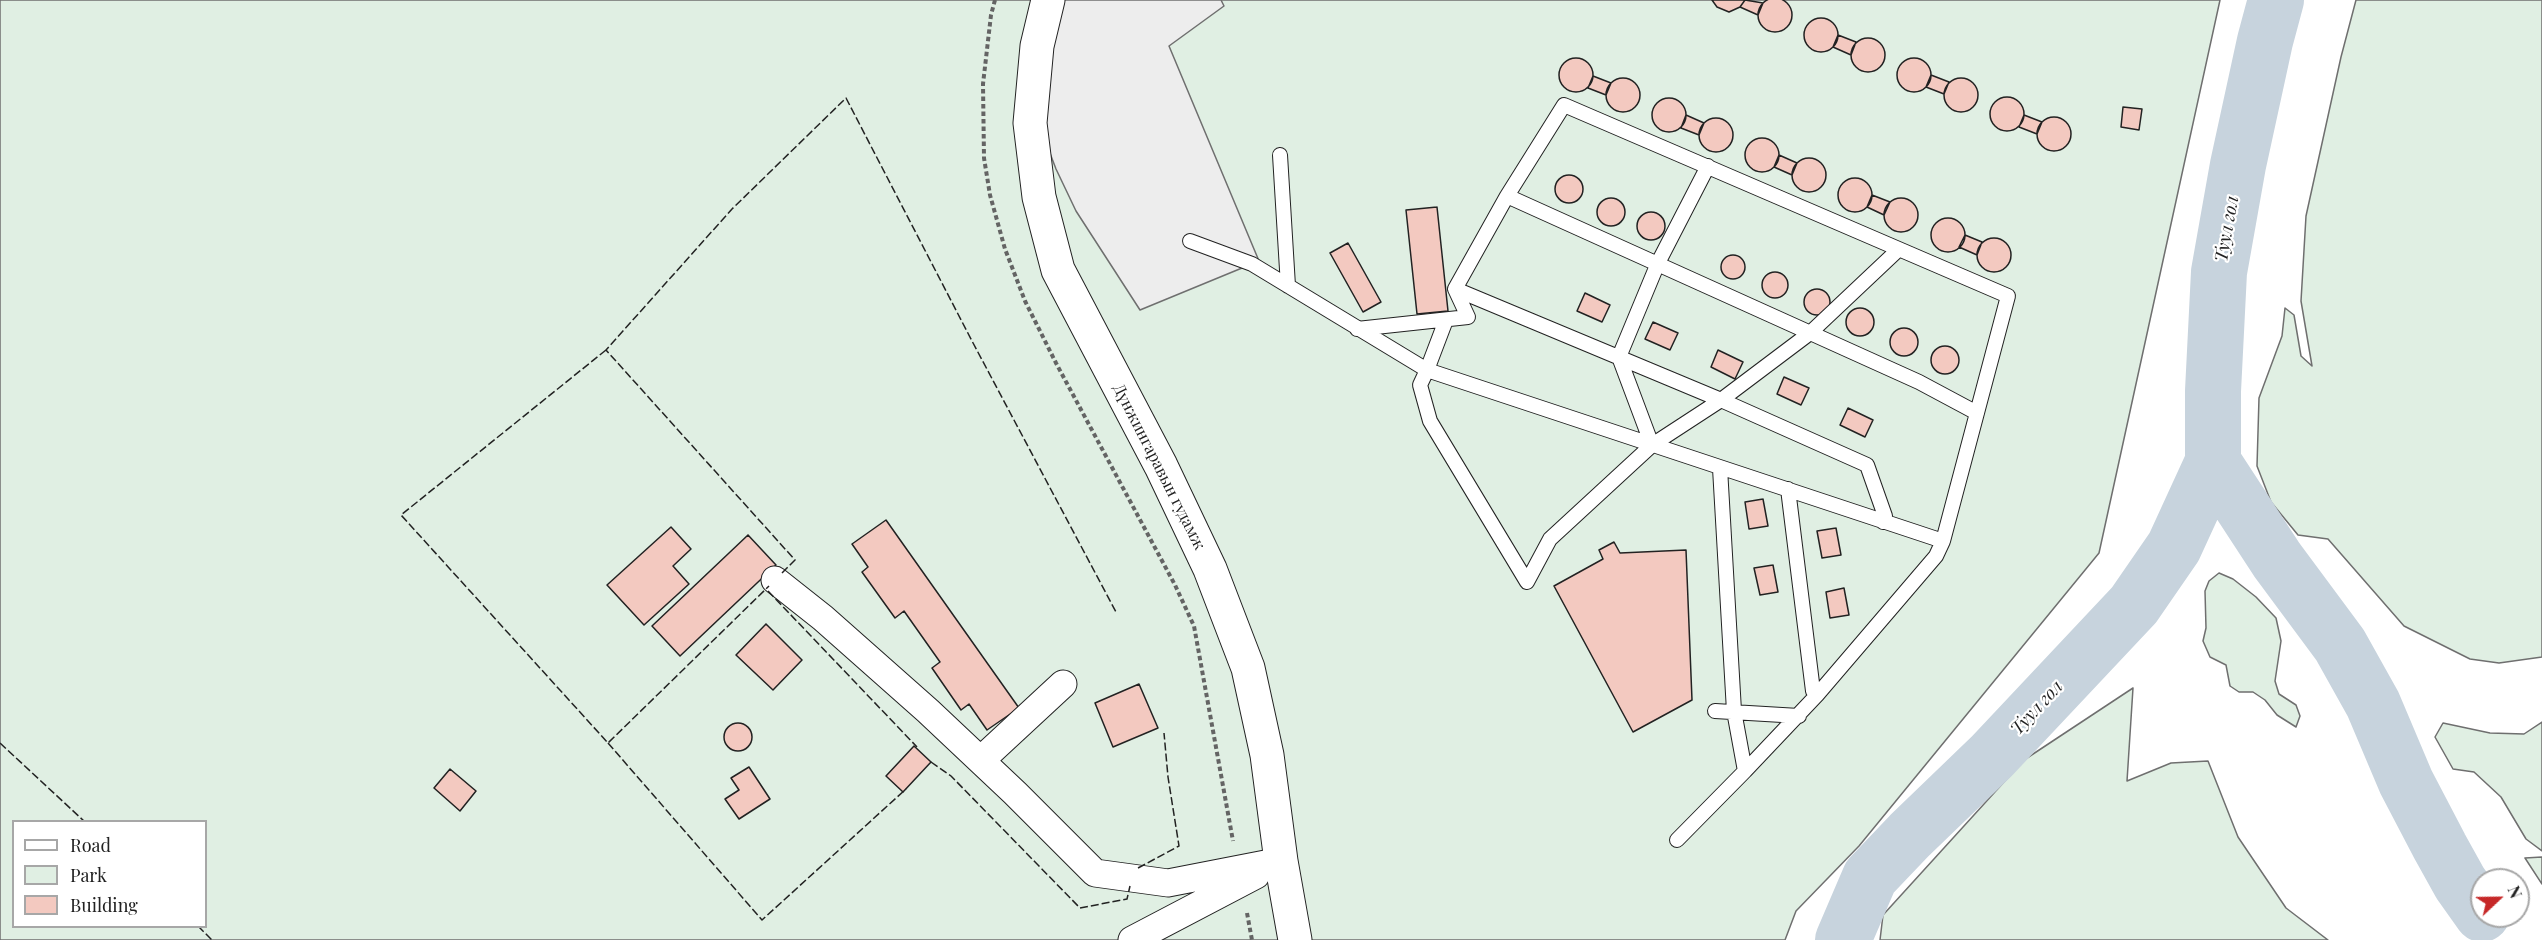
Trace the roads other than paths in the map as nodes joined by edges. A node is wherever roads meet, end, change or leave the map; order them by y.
1 (1048, 0) edge
2 (1280, 154) dead end
3 (1708, 166) junction
4 (1507, 196) junction
5 (1190, 241) dead end
6 (1898, 250) junction
7 (1658, 263) junction
8 (1288, 286) junction
9 (1455, 289) junction
10 (1446, 320) junction
11 (1358, 329) junction
12 (1810, 333) junction
13 (1619, 357) junction
14 (1427, 370) junction
15 (1721, 400) junction
16 (1977, 413) junction
17 (1652, 445) junction
18 (1720, 468) junction
19 (1788, 489) junction
20 (1883, 522) junction
21 (1943, 541) junction
22 (775, 580) dead end
23 (1063, 684) dead end
24 (1817, 695) junction
25 (1715, 711) dead end
26 (1734, 711) junction
27 (1799, 716) junction
28 (981, 760) junction
29 (1745, 771) junction
30 (1677, 840) dead end
31 (1281, 861) junction
32 (1240, 877) junction
33 (1132, 940) edge
34 (1294, 940) edge

1 - 31 main road, Дүнжингаравын гудамж
2 - 8 lane
3 - 4 lane
3 - 6 lane
3 - 7 lane
4 - 7 lane
4 - 9 lane
5 - 8 lane
6 - 12 lane
6 - 16 lane
7 - 12 lane
7 - 13 lane
8 - 11 lane
9 - 10 lane
9 - 13 lane
10 - 11 lane
10 - 14 lane
11 - 14 lane
12 - 15 lane
12 - 16 lane
13 - 15 lane
13 - 17 lane
14 - 17 lane
14 - 17 lane
15 - 17 lane
15 - 20 lane
16 - 21 lane
17 - 18 lane
18 - 19 lane
18 - 26 lane
19 - 20 lane
19 - 24 lane
20 - 21 lane
21 - 24 lane
22 - 28 street
23 - 28 street
24 - 27 lane
25 - 26 lane
26 - 27 lane
26 - 29 lane
27 - 29 lane
28 - 32 street
29 - 30 lane
31 - 32 street
31 - 34 main road, Дүнжингаравын гудамж
32 - 33 street

